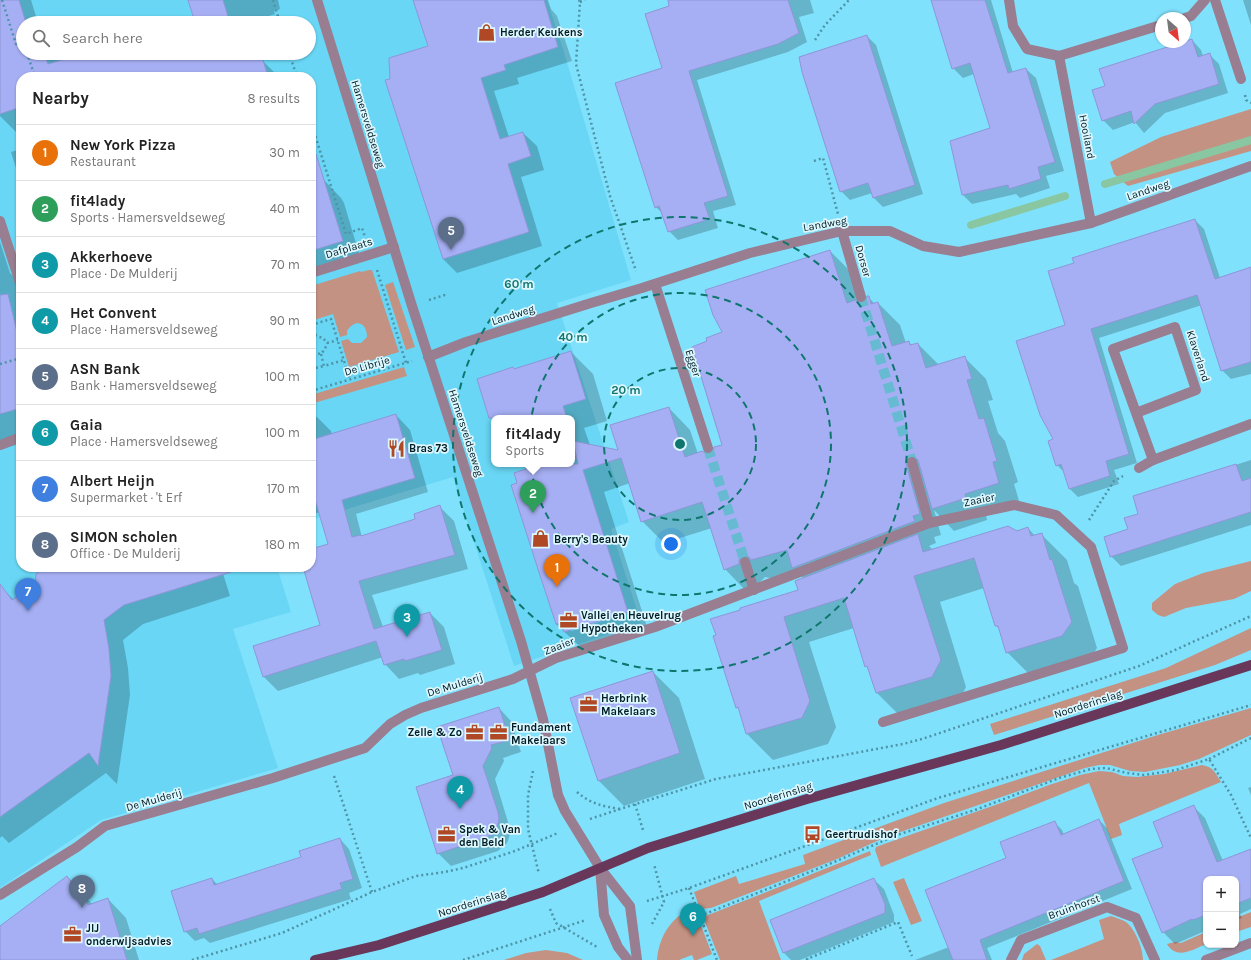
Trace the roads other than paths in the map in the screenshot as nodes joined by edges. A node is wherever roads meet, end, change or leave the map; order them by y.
1 (317, 0) edge
2 (1009, 0) edge
3 (1205, 0) edge
4 (1214, 0) edge
5 (1191, 16) edge
6 (1155, 28) edge
7 (1059, 56) junction
8 (1241, 79) dead end
9 (1251, 166) edge
10 (0, 221) edge
11 (1091, 222) junction
12 (842, 231) junction
13 (394, 247) junction
14 (16, 271) edge
15 (316, 271) edge
16 (655, 284) junction
17 (861, 297) tunnel mouth
18 (428, 357) junction
19 (1136, 413) junction
20 (1251, 424) edge
21 (16, 439) edge
22 (0, 445) edge
23 (708, 448) tunnel mouth
24 (1153, 460) junction
25 (912, 462) tunnel mouth
26 (1139, 468) road end
27 (929, 524) junction
28 (745, 562) tunnel mouth
29 (754, 590) junction
30 (1251, 665) edge
31 (530, 671) junction
32 (883, 722) dead end
33 (600, 868) junction
34 (0, 895) edge
35 (1251, 943) edge
36 (315, 960) edge
37 (628, 960) edge
38 (637, 960) edge
39 (1011, 960) edge
40 (1155, 960) edge
41 (1206, 960) edge

1 - 13 street, Hamersveldseweg
2 - 7 street
3 - 5 street
4 - 8 street
6 - 7 street
7 - 11 street, Hooiland
9 - 11 street, Landweg
10 - 14 street
11 - 12 street, Landweg
12 - 16 street, Landweg
12 - 17 street, Dorser
13 - 15 street, Dafplaats
13 - 18 street, Hamersveldseweg
16 - 18 street, Landweg
16 - 23 street, Egger
18 - 31 street, Hamersveldseweg
19 - 19 street, Klaverland
19 - 24 street, Klaverland
20 - 24 street
21 - 22 street
24 - 26 street
25 - 27 street
27 - 29 street, Zaaier
27 - 32 street, Zaaier
28 - 29 street
29 - 31 street, Zaaier
30 - 33 main road, Noorderinslag
31 - 33 street, Hamersveldseweg
31 - 34 street, De Mulderij
33 - 36 main road, Noorderinslag
33 - 37 street, Hamersveldseweg
33 - 38 street, Hamersveldseweg
35 - 41 street
39 - 40 street, Bruinhorst

